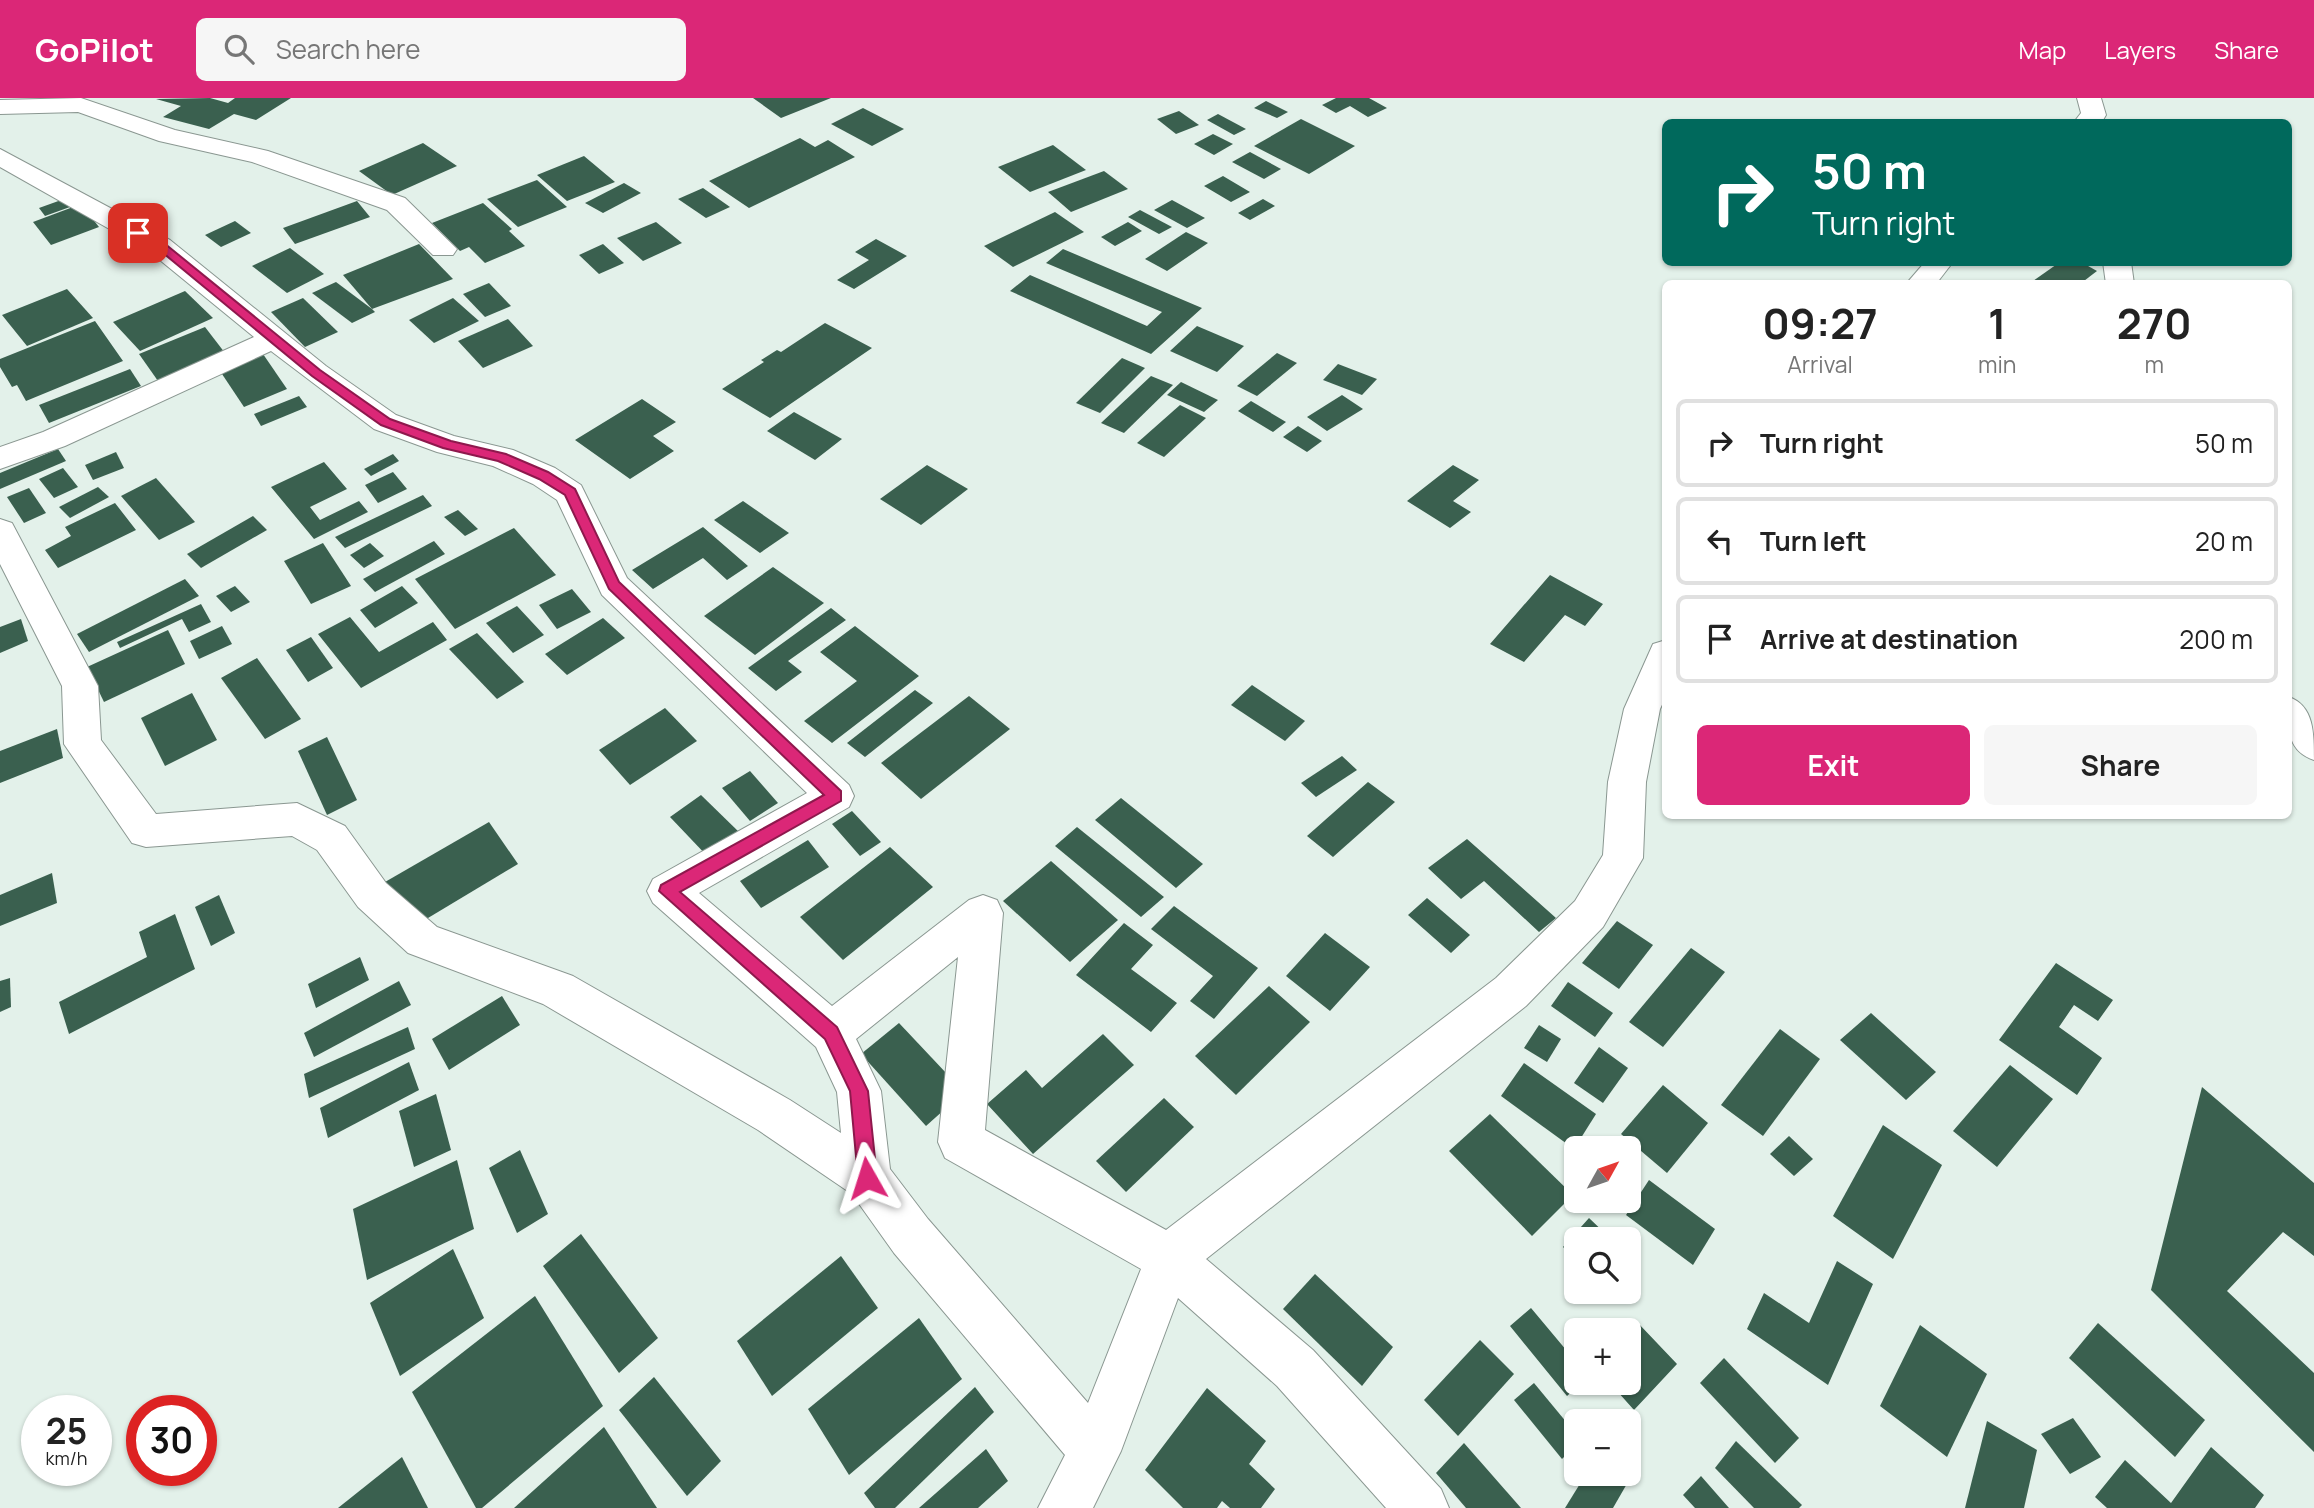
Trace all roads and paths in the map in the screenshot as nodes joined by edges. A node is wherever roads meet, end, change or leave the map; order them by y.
1 (0, 107) edge
2 (0, 156) edge
3 (443, 249) dead end
4 (1936, 266) edge
5 (1924, 280) edge
6 (276, 338) junction
7 (0, 458) edge
8 (0, 531) edge
9 (1662, 663) edge
10 (2292, 715) edge
11 (2314, 745) edge
12 (831, 1033) junction
13 (867, 1178) junction
14 (1169, 1258) junction
15 (1095, 1451) junction
16 (1065, 1508) edge
17 (1422, 1508) edge

1 - 3 street
2 - 6 street
4 - 5 street
6 - 7 street
6 - 12 street
8 - 13 street
9 - 14 street
10 - 11 street
12 - 13 street
12 - 14 street
13 - 15 street
14 - 15 street
14 - 17 street
15 - 16 street

